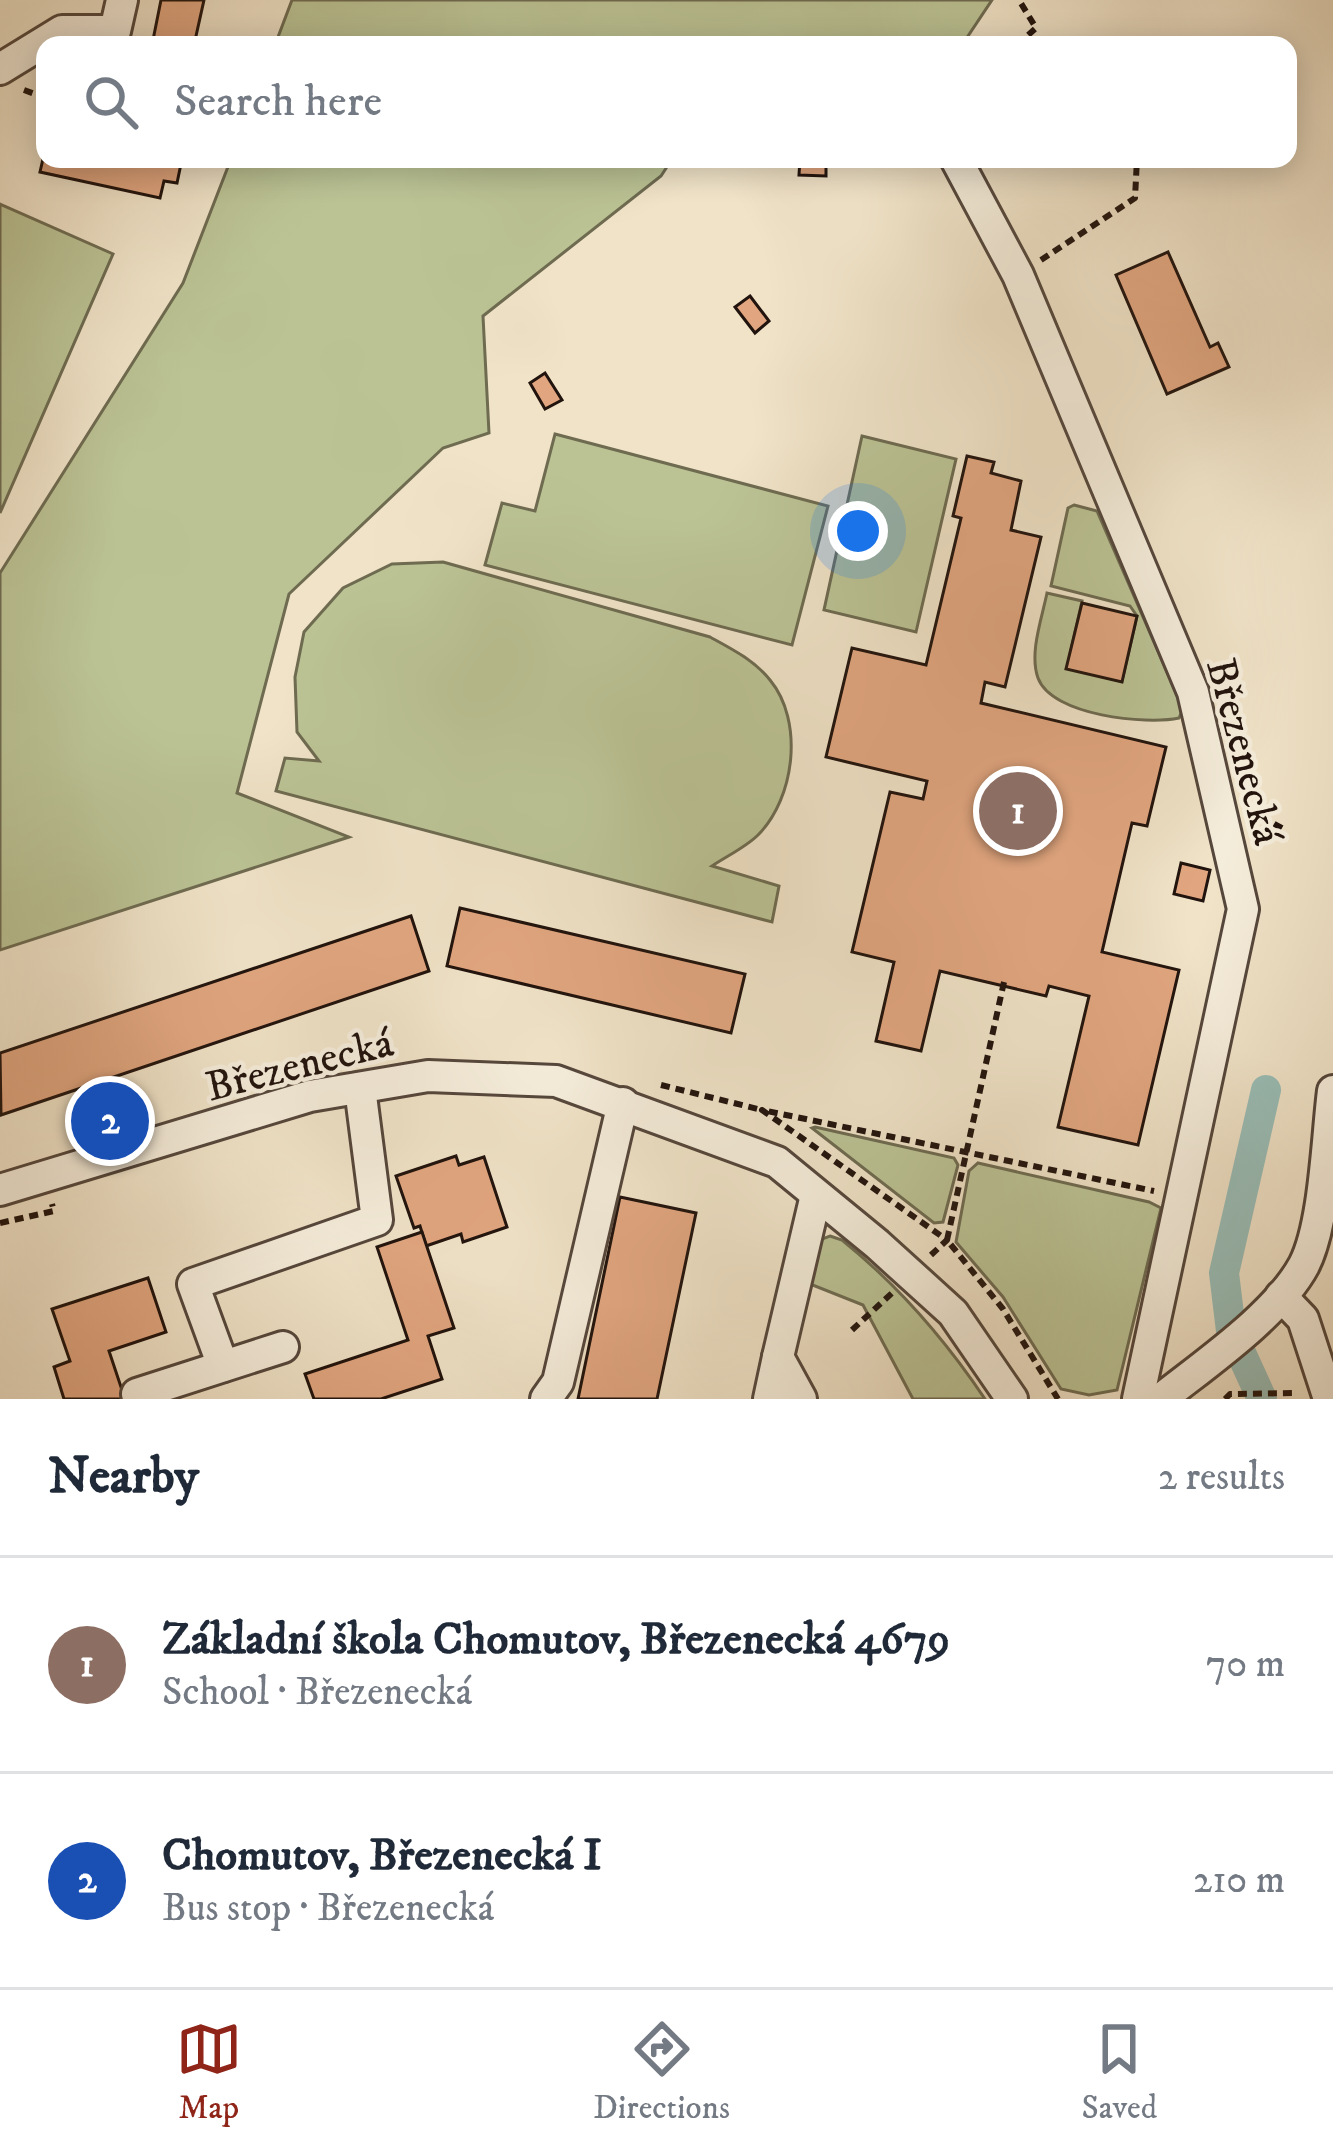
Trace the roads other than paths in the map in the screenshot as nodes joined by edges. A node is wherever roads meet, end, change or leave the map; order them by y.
1 (122, 0) edge
2 (54, 36) edge
3 (36, 47) edge
4 (0, 69) edge
5 (961, 168) edge
6 (360, 1088) junction
7 (1333, 1090) edge
8 (623, 1103) junction
9 (0, 1190) edge
10 (1326, 1194) edge
11 (816, 1195) junction
12 (1271, 1305) junction
13 (283, 1347) dead end
14 (778, 1357) junction
15 (223, 1366) junction
16 (137, 1394) dead end
17 (546, 1399) edge
18 (769, 1399) edge
19 (801, 1399) edge
20 (1012, 1399) edge
21 (1138, 1399) edge
22 (1161, 1399) edge
23 (1329, 1399) edge

1 - 2 street
3 - 4 street
5 - 21 street, Březenecká
6 - 8 street, Březenecká
6 - 9 street, Březenecká
6 - 15 street
7 - 10 street
8 - 11 street, Březenecká
8 - 17 street
10 - 12 street
11 - 14 street
11 - 20 street, Březenecká
12 - 22 street
12 - 23 street
13 - 15 street
14 - 18 street
14 - 19 street
15 - 16 street

